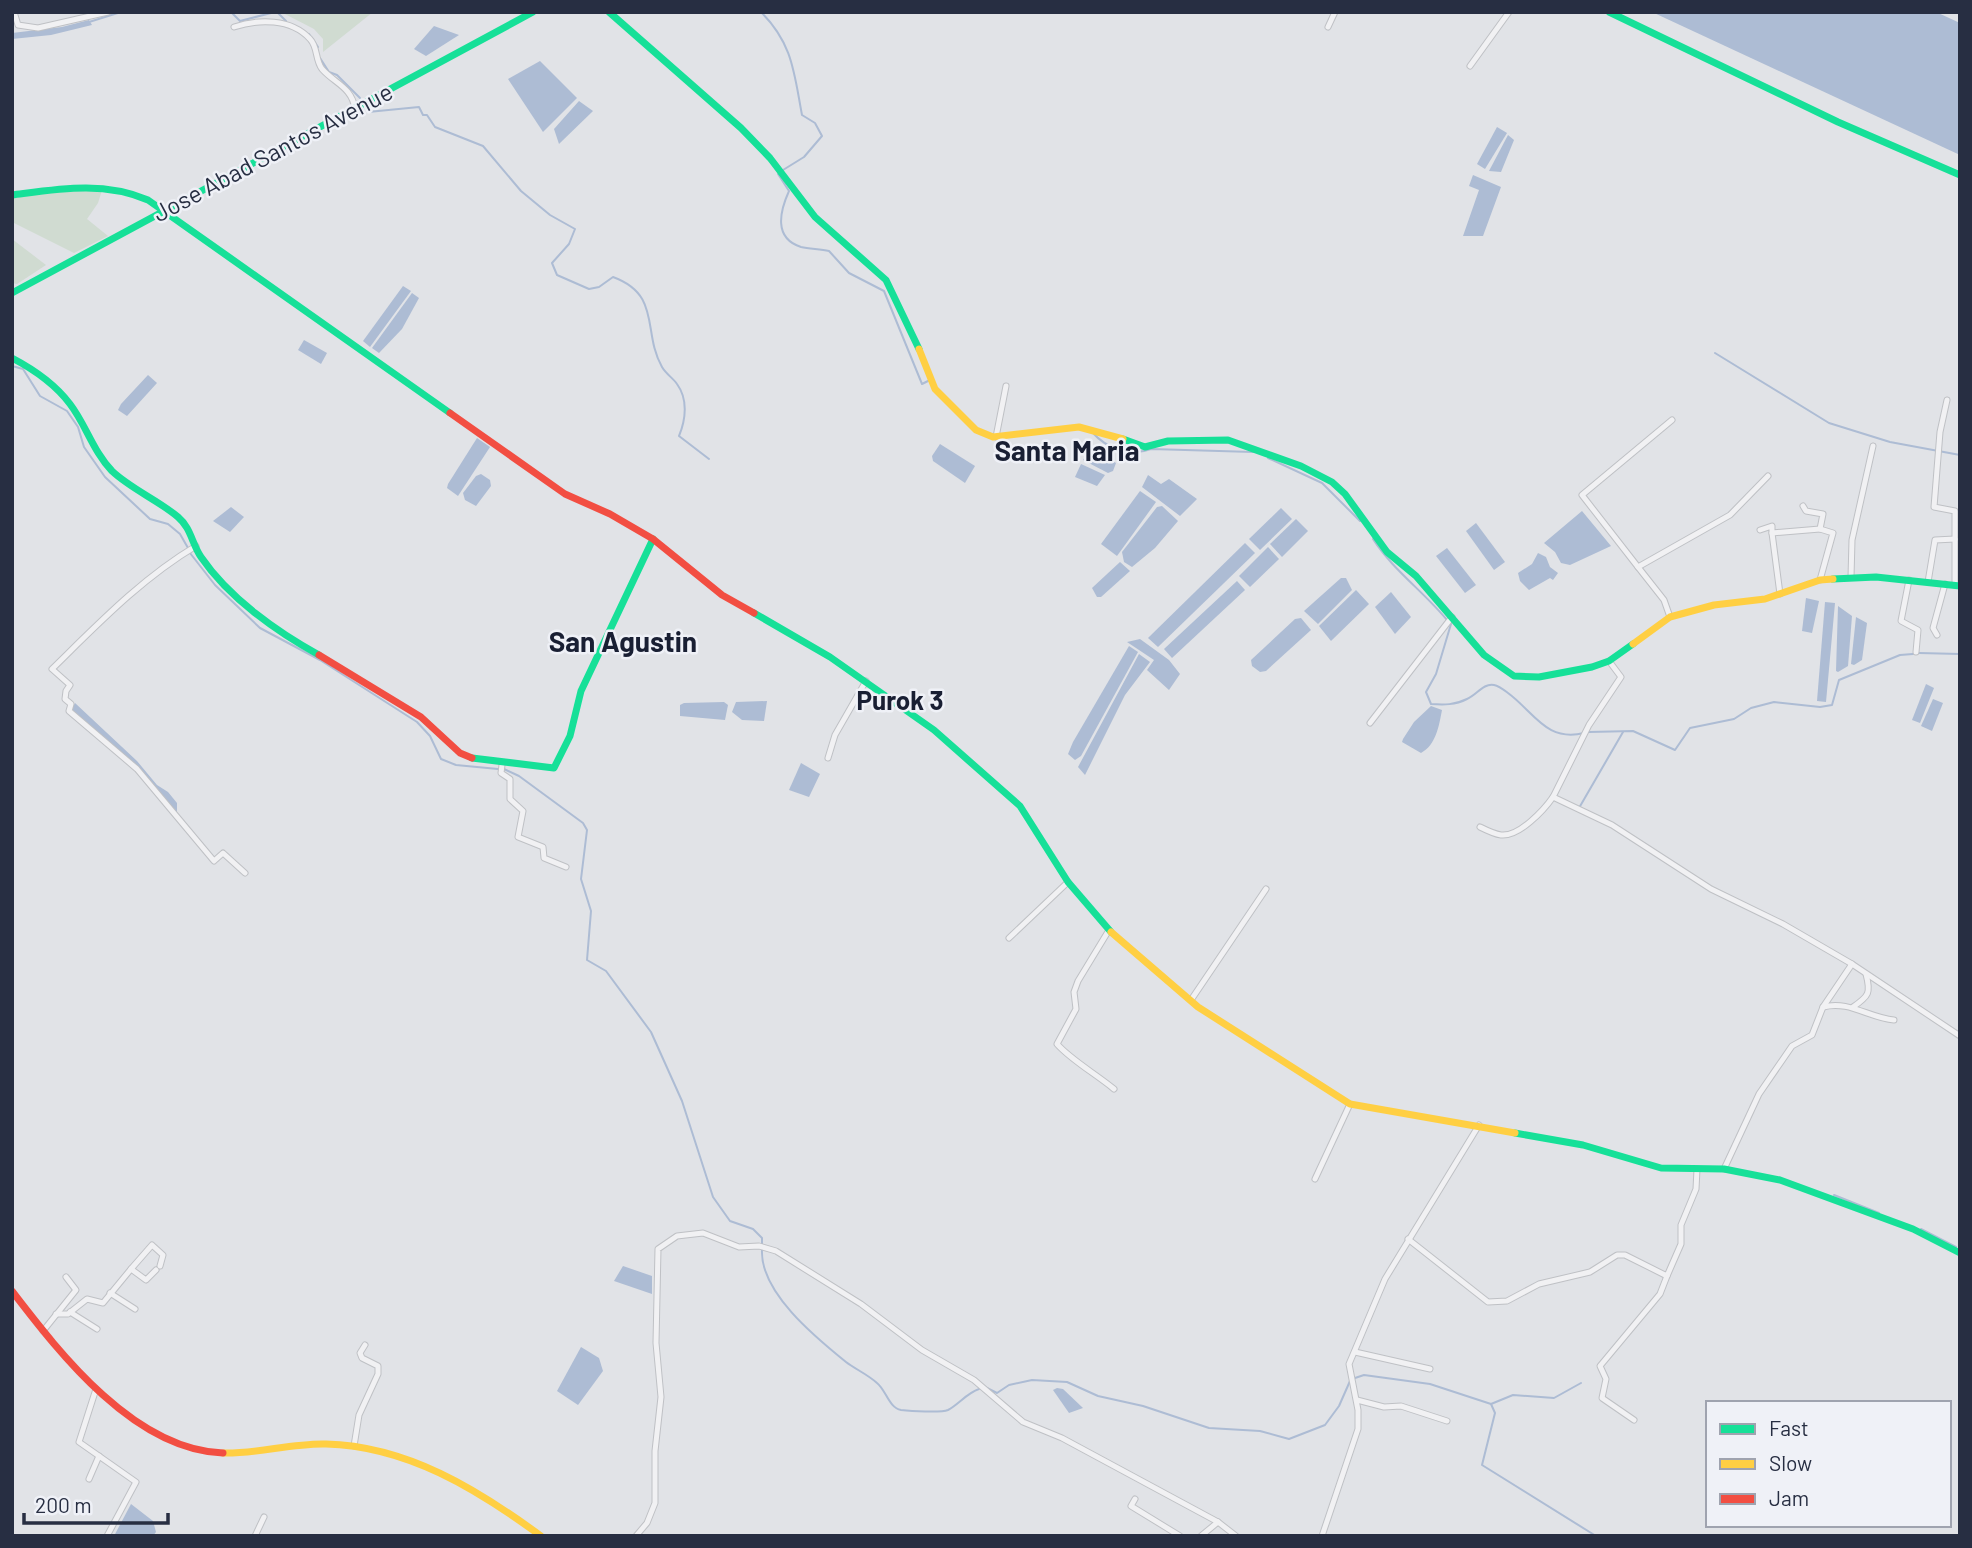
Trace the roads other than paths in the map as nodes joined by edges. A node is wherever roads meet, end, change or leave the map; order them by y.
1 (14, 12) edge
2 (108, 12) edge
3 (533, 12) edge
4 (609, 12) edge
5 (1335, 12) edge
6 (1509, 12) edge
7 (1609, 12) edge
8 (234, 27) dead end
9 (1328, 27) dead end
10 (1470, 66) dead end
11 (355, 109) junction
12 (1960, 176) edge
13 (12, 195) edge
14 (166, 211) junction
15 (12, 293) edge
16 (12, 358) edge
17 (1006, 386) dead end
18 (1947, 400) dead end
19 (1672, 420) dead end
20 (996, 437) junction
21 (1873, 446) dead end
22 (1768, 476) dead end
23 (1802, 506) dead end
24 (1820, 529) junction
25 (1760, 530) dead end
26 (1772, 533) junction
27 (653, 539) junction
28 (1955, 539) junction
29 (194, 547) junction
30 (1638, 567) junction
31 (1851, 577) junction
32 (1820, 580) junction
33 (1909, 580) junction
34 (1928, 582) junction
35 (1945, 584) junction
36 (1957, 585) edge
37 (1780, 593) junction
38 (1452, 617) junction
39 (1670, 617) junction
40 (1937, 635) dead end
41 (1916, 652) dead end
42 (1609, 661) junction
43 (866, 681) junction
44 (1370, 723) dead end
45 (828, 758) dead end
46 (501, 769) junction
47 (1553, 797) junction
48 (1480, 827) dead end
49 (566, 867) dead end
50 (245, 873) dead end
51 (1068, 882) junction
52 (1266, 889) dead end
53 (1109, 930) junction
54 (1009, 938) dead end
55 (1852, 964) junction
56 (1866, 974) junction
57 (1191, 1000) junction
58 (1823, 1007) junction
59 (1853, 1007) junction
60 (1894, 1020) dead end
61 (1960, 1036) edge
62 (1114, 1088) dead end
63 (1350, 1104) junction
64 (1479, 1125) junction
65 (1697, 1169) junction
66 (1724, 1169) junction
67 (1315, 1179) dead end
68 (1408, 1239) junction
69 (1960, 1254) edge
70 (131, 1269) junction
71 (1667, 1276) junction
72 (66, 1277) dead end
73 (12, 1291) edge
74 (110, 1293) junction
75 (135, 1309) dead end
76 (70, 1312) junction
77 (56, 1314) junction
78 (97, 1329) dead end
79 (43, 1331) junction
80 (365, 1345) dead end
81 (1354, 1352) junction
82 (1430, 1369) dead end
83 (96, 1389) junction
84 (1357, 1400) junction
85 (1634, 1420) dead end
86 (1447, 1421) dead end
87 (354, 1446) junction
88 (99, 1456) junction
89 (89, 1479) dead end
90 (1135, 1499) dead end
91 (264, 1517) dead end
92 (1218, 1522) junction
93 (107, 1536) edge
94 (255, 1536) edge
95 (541, 1536) edge
96 (636, 1536) edge
97 (1180, 1536) edge
98 (1201, 1536) edge
99 (1236, 1536) edge
100 (1322, 1536) edge

1 - 2 street
3 - 11 main road, Jose Abad Santos Avenue
4 - 20 main road
5 - 9 street
6 - 10 street
7 - 12 main road
8 - 11 street
11 - 14 main road, Jose Abad Santos Avenue
13 - 14 main road
14 - 15 main road, Jose Abad Santos Avenue
14 - 27 main road
16 - 29 main road
17 - 20 street
18 - 28 street
19 - 30 street
20 - 38 main road
21 - 31 street
22 - 30 street
23 - 24 street
24 - 26 street
24 - 32 street
25 - 26 street
26 - 37 street
27 - 43 main road
27 - 46 main road
28 - 34 street
28 - 36 street
29 - 46 main road
29 - 50 street
30 - 39 street
31 - 32 main road
31 - 33 main road
32 - 37 main road
33 - 34 main road
33 - 41 street
34 - 35 main road
35 - 36 main road
35 - 40 street
37 - 39 main road
38 - 42 main road
38 - 44 street
39 - 42 main road
42 - 47 street
43 - 45 street
43 - 51 main road
46 - 49 street
47 - 48 street
47 - 55 street
51 - 53 main road
51 - 54 street
52 - 57 street
53 - 57 main road
53 - 62 street
55 - 56 street
55 - 58 street
56 - 59 street
56 - 61 street
57 - 63 main road
58 - 59 street
58 - 66 street
59 - 60 street
63 - 64 main road
63 - 67 street
64 - 65 main road
64 - 68 street
65 - 66 main road
65 - 71 street
66 - 69 main road
68 - 71 street
68 - 81 street
70 - 70 street
70 - 74 street
71 - 85 street
72 - 77 street
73 - 79 main road
74 - 75 street
74 - 76 street
76 - 77 street
76 - 78 street
77 - 79 street
79 - 83 main road
80 - 87 street
81 - 82 street
81 - 84 street
83 - 87 main road
83 - 88 street
84 - 86 street
84 - 100 street
87 - 95 main road
88 - 89 street
88 - 93 street
90 - 97 street
91 - 94 street
92 - 96 street
92 - 98 street
92 - 99 street

